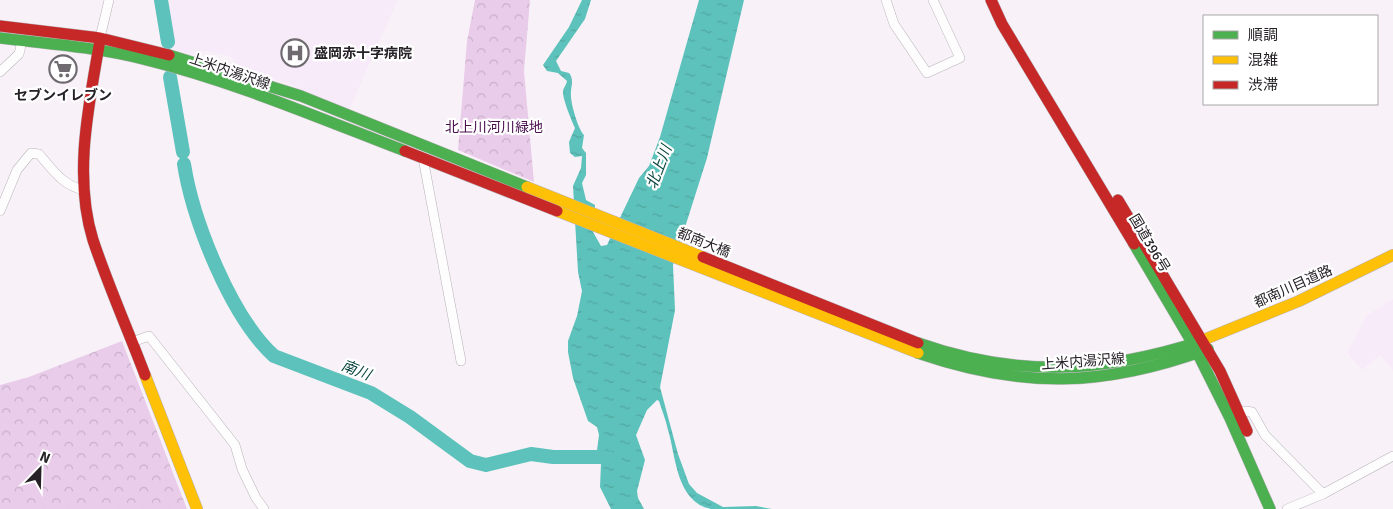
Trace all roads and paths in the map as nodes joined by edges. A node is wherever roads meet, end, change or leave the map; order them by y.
1 (109, 0) edge
2 (886, 0) edge
3 (933, 0) edge
4 (991, 0) edge
5 (1002, 0) edge
6 (0, 26) edge
7 (0, 38) edge
8 (100, 38) junction
9 (22, 41) junction
10 (98, 50) junction
11 (0, 72) edge
12 (440, 153) joint
13 (423, 158) junction
14 (442, 165) joint
15 (84, 190) junction
16 (0, 210) edge
17 (1393, 254) edge
18 (1393, 264) edge
19 (132, 342) junction
20 (1200, 347) junction
21 (461, 361) dead end
22 (958, 361) junction
23 (1235, 415) junction
24 (1393, 456) edge
25 (1324, 494) junction
26 (197, 509) edge
27 (264, 509) edge
28 (1270, 509) edge
29 (1280, 509) edge
30 (1288, 509) edge

1 - 8 street
2 - 3 street
4 - 20 main road, 国道396号
5 - 20 main road, 国道396号
6 - 8 main road, 上米内湯沢線
7 - 9 main road, 上米内湯沢線
8 - 10 main road
8 - 12 main road, 上米内湯沢線
9 - 10 main road, 上米内湯沢線
9 - 11 street
10 - 13 main road, 上米内湯沢線
10 - 15 main road
12 - 22 main road, 都南大橋
13 - 14 main road, 上米内湯沢線
13 - 21 street
14 - 22 main road, 都南大橋
15 - 16 street
15 - 19 main road
17 - 20 main road, 都南川目道路
18 - 20 main road, 都南川目道路
19 - 26 main road
19 - 27 street
20 - 22 main road, 上米内湯沢線
20 - 23 main road, 国道396号
23 - 25 street
23 - 28 main road, 国道396号
23 - 29 main road, 国道396号
24 - 25 street
25 - 30 street

